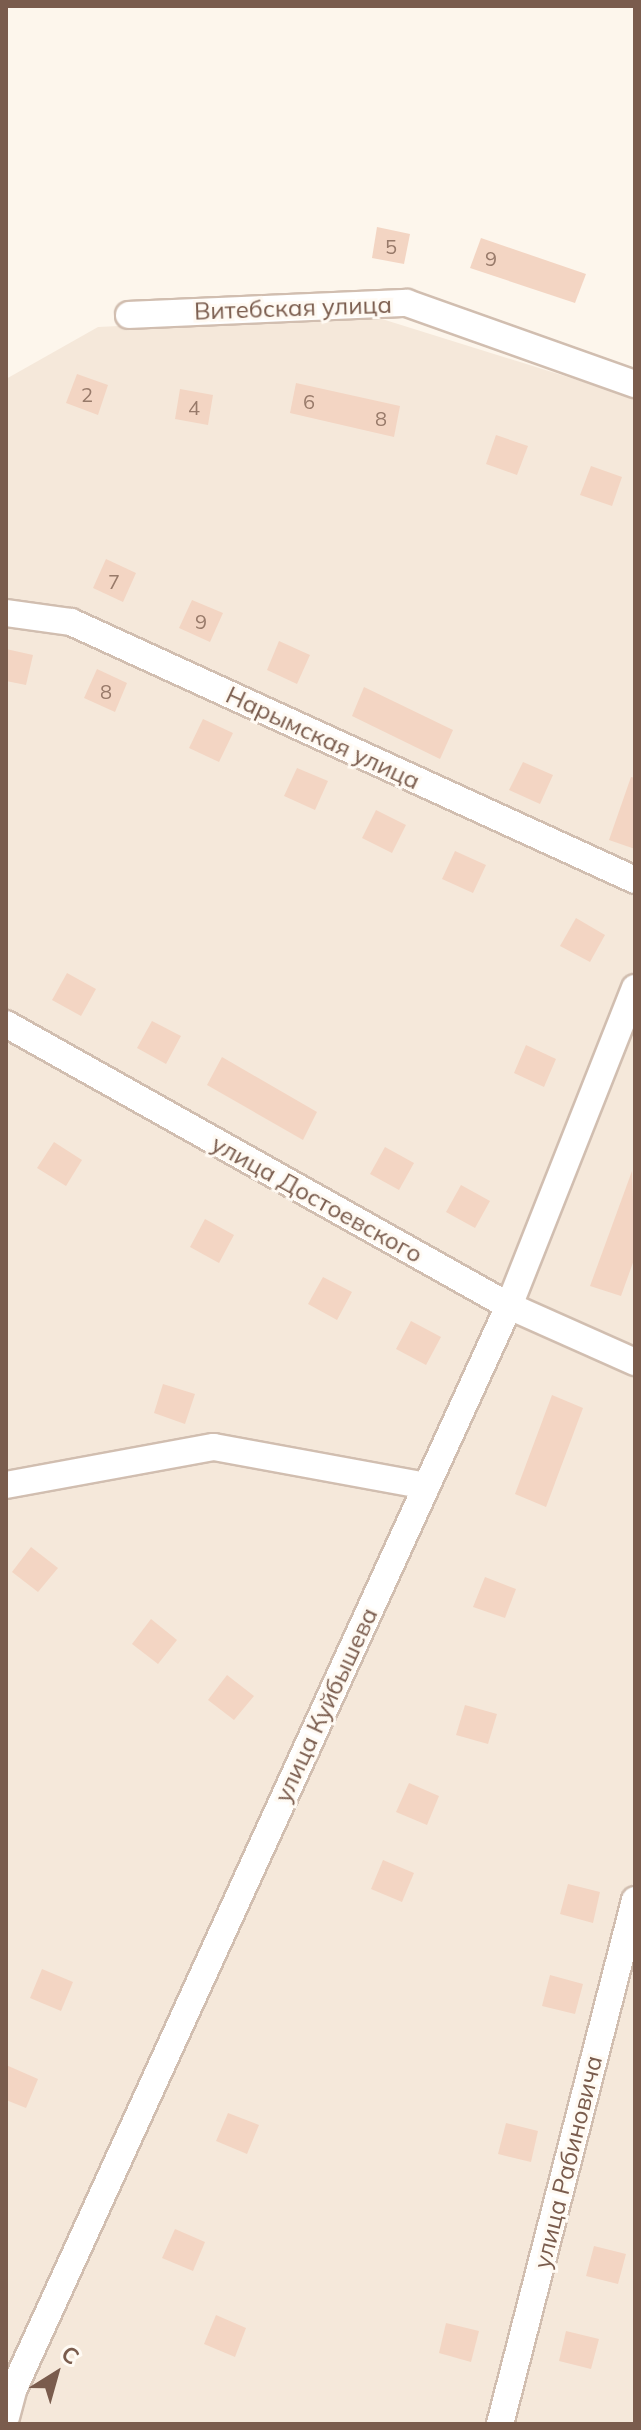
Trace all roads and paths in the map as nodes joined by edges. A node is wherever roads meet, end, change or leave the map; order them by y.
1 (129, 315) dead end
2 (635, 384) edge
3 (6, 613) edge
4 (635, 880) edge
5 (635, 988) edge
6 (6, 1024) edge
7 (509, 1306) junction
8 (635, 1362) edge
9 (14, 1485) edge
10 (426, 1486) junction
11 (6, 1505) edge
12 (635, 1900) edge
13 (10, 2386) edge
14 (6, 2417) edge
15 (500, 2424) edge

1 - 2 street, Витебская улица
3 - 4 street, Нарымская улица
5 - 7 street, улица Куйбышева
6 - 7 street, улица Достоевского
7 - 8 street, улица Достоевского
7 - 10 street, улица Куйбышева
9 - 10 street
9 - 11 street
10 - 13 street, улица Куйбышева
12 - 15 street, улица Рабиновича
13 - 14 street, улица Куйбышева

